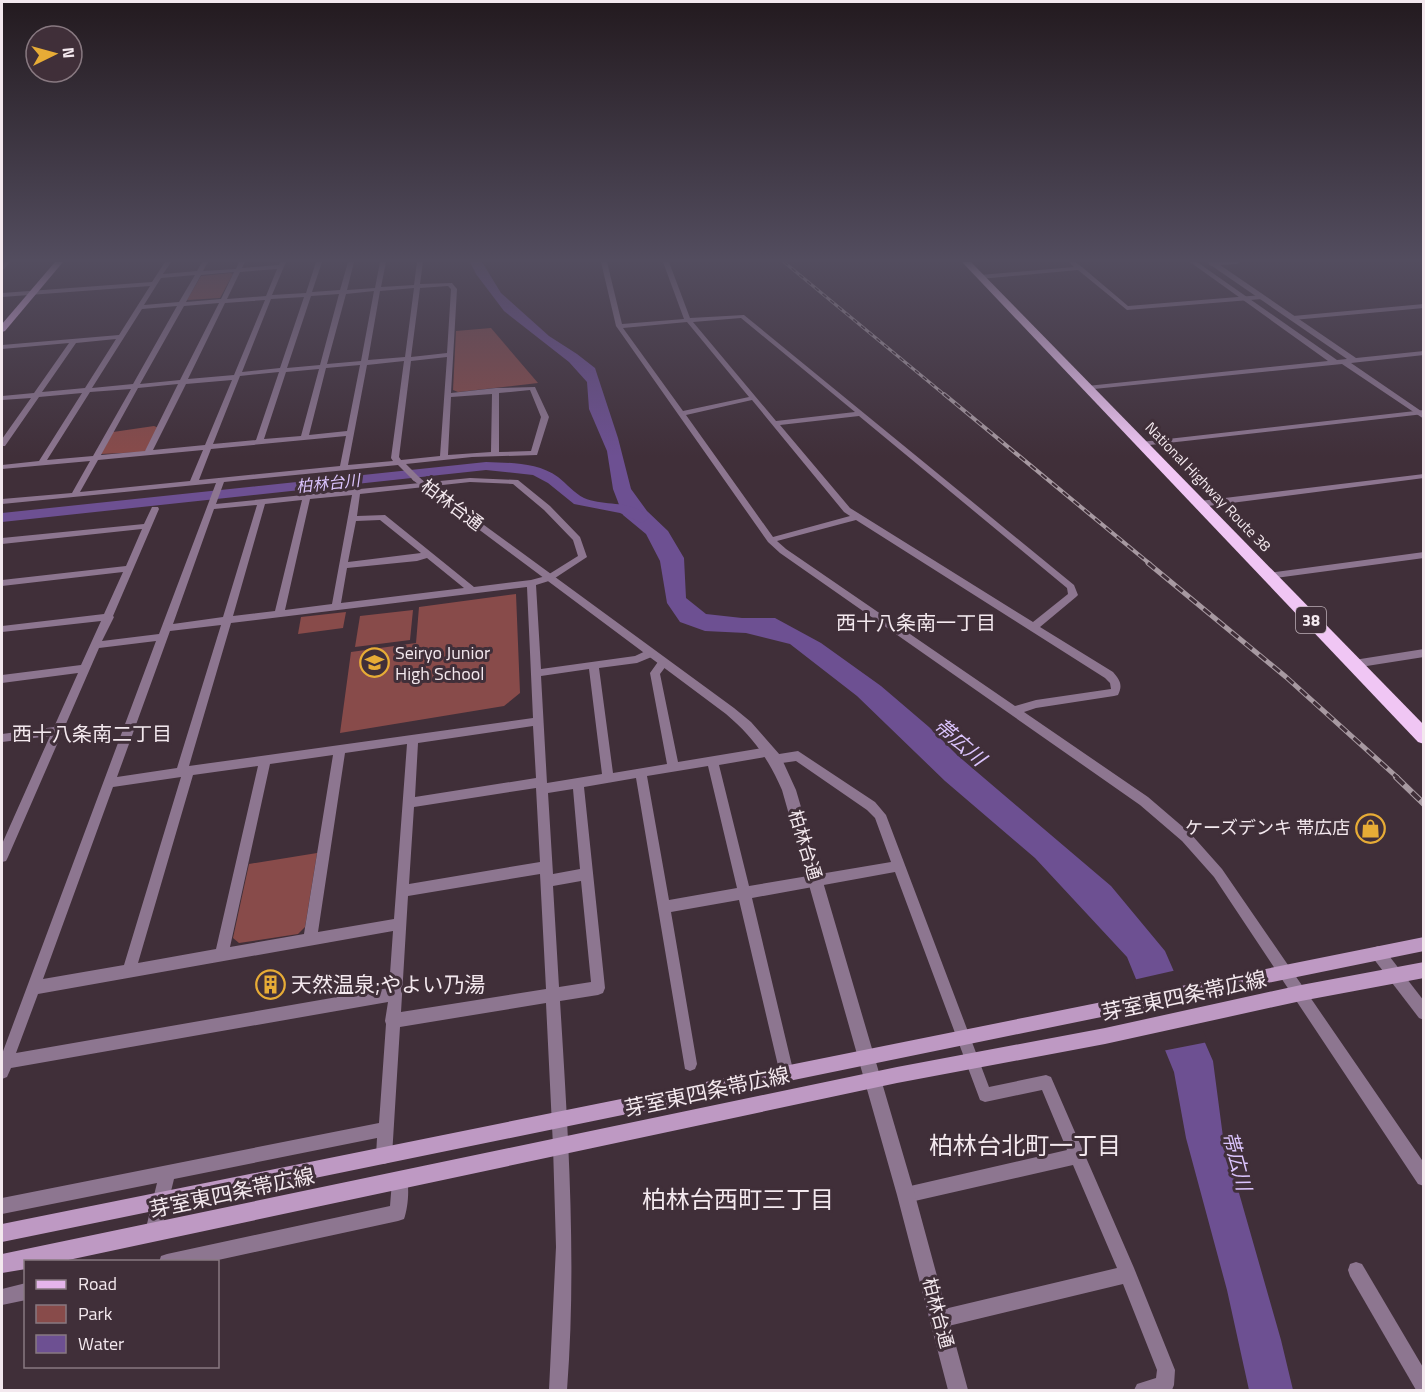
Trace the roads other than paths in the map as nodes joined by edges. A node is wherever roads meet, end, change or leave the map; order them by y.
1 (127, 327) edge
2 (168, 327) edge
3 (211, 327) edge
4 (257, 327) edge
5 (297, 327) edge
6 (334, 327) edge
7 (370, 327) edge
8 (412, 327) edge
9 (452, 327) edge
10 (620, 327) edge
11 (694, 327) edge
12 (755, 327) edge
13 (1033, 327) edge
14 (1288, 327) edge
15 (1306, 327) edge
16 (120, 338) junction
17 (74, 341) junction
18 (2, 347) edge
19 (1424, 353) edge
20 (451, 355) junction
21 (408, 359) junction
22 (1354, 360) junction
23 (1339, 361) junction
24 (363, 363) junction
25 (323, 367) junction
26 (283, 370) junction
27 (238, 375) junction
28 (184, 382) junction
29 (135, 386) junction
30 (1091, 387) junction
31 (86, 390) junction
32 (496, 390) junction
33 (449, 394) junction
34 (36, 395) junction
35 (2, 398) edge
36 (753, 398) junction
37 (682, 414) junction
38 (861, 414) junction
39 (1421, 414) edge
40 (774, 423) junction
41 (350, 433) junction
42 (304, 438) junction
43 (259, 442) junction
44 (1146, 443) junction
45 (2, 444) edge
46 (208, 447) junction
47 (148, 453) junction
48 (495, 454) junction
49 (95, 458) junction
50 (444, 458) junction
51 (41, 464) junction
52 (399, 464) junction
53 (2, 467) edge
54 (344, 467) junction
55 (1424, 476) edge
56 (420, 481) junction
57 (194, 482) junction
58 (220, 483) junction
59 (357, 490) junction
60 (75, 494) junction
61 (307, 496) junction
62 (262, 501) junction
63 (2, 502) edge
64 (1205, 503) junction
65 (212, 504) junction
66 (155, 509) dead end
67 (856, 517) junction
68 (351, 519) junction
69 (147, 526) junction
70 (771, 540) junction
71 (2, 541) edge
72 (428, 554) junction
73 (1424, 555) edge
74 (344, 566) junction
75 (130, 568) junction
76 (1274, 575) junction
77 (549, 578) junction
78 (2, 583) edge
79 (531, 583) junction
80 (472, 590) junction
81 (336, 607) junction
82 (279, 614) junction
83 (109, 616) junction
84 (226, 620) junction
85 (1033, 627) junction
86 (2, 629) edge
87 (164, 632) junction
88 (96, 645) junction
89 (650, 653) junction
90 (1424, 653) edge
91 (664, 662) junction
92 (1360, 663) junction
93 (594, 665) junction
94 (85, 668) junction
95 (536, 673) junction
96 (2, 679) edge
97 (1013, 711) junction
98 (539, 720) junction
99 (1424, 720) edge
100 (57, 731) junction
101 (1424, 737) edge
102 (2, 738) edge
103 (413, 739) junction
104 (340, 749) junction
105 (772, 756) junction
106 (265, 760) junction
107 (713, 762) junction
108 (673, 768) junction
109 (186, 772) junction
110 (641, 773) junction
111 (608, 778) junction
112 (108, 783) junction
113 (578, 783) junction
114 (541, 785) junction
115 (409, 803) junction
116 (2, 857) edge
117 (899, 866) junction
118 (546, 874) junction
119 (587, 874) junction
120 (816, 880) junction
121 (402, 891) junction
122 (745, 892) junction
123 (663, 907) junction
124 (399, 924) junction
125 (310, 938) junction
126 (1424, 944) edge
127 (1378, 953) junction
128 (222, 954) junction
129 (129, 970) junction
130 (1424, 970) edge
131 (1287, 972) junction
132 (1395, 975) junction
133 (33, 988) junction
134 (1301, 993) junction
135 (394, 994) junction
136 (554, 996) junction
137 (1424, 1013) edge
138 (392, 1021) junction
139 (964, 1038) junction
140 (866, 1058) junction
141 (972, 1060) junction
142 (690, 1064) dead end
143 (3, 1067) edge
144 (787, 1074) junction
145 (871, 1080) junction
146 (560, 1120) junction
147 (386, 1129) junction
148 (561, 1146) junction
149 (384, 1156) junction
150 (1077, 1156) junction
151 (168, 1172) junction
152 (1424, 1178) edge
153 (400, 1181) junction
154 (906, 1195) junction
155 (161, 1201) junction
156 (2, 1206) edge
157 (153, 1232) junction
158 (2, 1233) edge
159 (176, 1260) edge
160 (2, 1263) edge
161 (1356, 1270) dead end
162 (1128, 1274) junction
163 (24, 1292) edge
164 (2, 1296) edge
165 (940, 1319) junction
166 (1424, 1387) edge
167 (558, 1390) edge
168 (958, 1390) edge
169 (1143, 1390) edge

1 - 16 street
2 - 29 street
3 - 28 street
4 - 27 street
5 - 26 street
6 - 25 street
7 - 24 street
8 - 21 street
9 - 20 street
10 - 37 street
11 - 36 street
12 - 38 street
13 - 30 highway, National Highway Route 38 / 38
14 - 23 street
15 - 22 street
16 - 17 street
16 - 31 street
17 - 18 street
17 - 34 street
19 - 22 street
20 - 21 street
20 - 33 street
21 - 24 street
21 - 52 street
22 - 23 street
23 - 30 street
23 - 39 street
24 - 25 street
24 - 41 street
25 - 26 street
25 - 42 street
26 - 27 street
26 - 43 street
27 - 28 street
27 - 46 street
28 - 29 street
28 - 47 street
29 - 31 street
29 - 49 street
30 - 44 highway, National Highway Route 38 / 38
31 - 34 street
31 - 51 street
32 - 33 street
32 - 48 street
32 - 48 street
33 - 50 street
34 - 35 street
34 - 45 street
36 - 37 street
36 - 40 street
37 - 70 street
38 - 40 street
38 - 85 street
39 - 44 street
40 - 67 street
41 - 42 street
41 - 54 street
42 - 43 street
43 - 46 street
44 - 64 highway, National Highway Route 38 / 38
46 - 47 street
46 - 57 street
47 - 49 street
48 - 50 street
49 - 51 street
49 - 60 street
50 - 52 street
51 - 53 street
52 - 54 street
52 - 56 street, 柏林台通
54 - 58 street
55 - 64 street
56 - 59 street
56 - 77 street, 柏林台通
56 - 77 street
57 - 58 street
57 - 60 street
58 - 65 street
59 - 61 street
59 - 68 street
60 - 63 street
61 - 62 street
61 - 82 street
62 - 65 street
62 - 84 street
64 - 76 highway, National Highway Route 38 / 38
65 - 87 street
66 - 69 street
67 - 70 street
67 - 85 street
68 - 72 street
68 - 74 street
69 - 71 street
69 - 75 street
70 - 97 street
72 - 74 street
72 - 80 street
73 - 76 street
74 - 81 street
75 - 78 street
75 - 83 street
76 - 92 highway, National Highway Route 38 / 38
77 - 79 street
77 - 89 street, 柏林台通
79 - 80 street
79 - 95 street
80 - 81 street
81 - 82 street
82 - 84 street
83 - 86 street
83 - 88 street
84 - 87 street
84 - 109 street
85 - 97 street
87 - 88 street
87 - 112 street
88 - 94 street
89 - 91 street, 柏林台通
89 - 93 street
90 - 92 street
91 - 105 street, 柏林台通
91 - 108 street
92 - 99 highway, National Highway Route 38 / 38
92 - 101 highway, National Highway Route 38 / 38
93 - 95 street
93 - 111 street
94 - 96 street
94 - 100 street
95 - 98 street
97 - 131 street
98 - 103 street
98 - 114 street
100 - 102 street
100 - 116 street
103 - 104 street
103 - 115 street
104 - 106 street
104 - 125 street
105 - 107 street
105 - 117 street
105 - 120 street, 柏林台通
106 - 109 street
106 - 128 street
107 - 108 street
107 - 122 street
108 - 110 street
109 - 112 street
109 - 129 street
110 - 111 street
110 - 123 street
111 - 113 street
112 - 133 street
113 - 114 street
113 - 119 street
114 - 115 street
114 - 118 street
115 - 121 street
117 - 120 street
117 - 139 street
118 - 119 street
118 - 121 street
118 - 136 street
119 - 136 street
120 - 122 street
120 - 140 street, 柏林台通
121 - 124 street
122 - 123 street
122 - 144 street
123 - 142 street
124 - 125 street
124 - 135 street
125 - 128 street
126 - 127 main road, 芽室東四条帯広線
127 - 131 main road, 芽室東四条帯広線
127 - 132 street
128 - 129 street
129 - 133 street
130 - 132 main road, 芽室東四条帯広線
131 - 134 street
131 - 139 main road, 芽室東四条帯広線
132 - 134 main road, 芽室東四条帯広線
132 - 137 street
133 - 143 street
134 - 141 main road, 芽室東四条帯広線
134 - 152 street
135 - 138 street
135 - 143 street
136 - 138 street
136 - 146 street
138 - 147 street
139 - 140 main road, 芽室東四条帯広線
139 - 141 street
140 - 144 main road, 芽室東四条帯広線
140 - 145 street, 柏林台通
141 - 145 main road, 芽室東四条帯広線
141 - 150 street
144 - 146 main road, 芽室東四条帯広線
145 - 148 main road, 芽室東四条帯広線
145 - 154 street, 柏林台通
146 - 148 street
146 - 149 main road, 芽室東四条帯広線
147 - 149 street
147 - 151 street
148 - 153 main road, 芽室東四条帯広線
148 - 167 street
149 - 155 main road, 芽室東四条帯広線
150 - 154 street
150 - 162 street
151 - 155 street
151 - 156 street
153 - 157 main road, 芽室東四条帯広線
153 - 159 street
154 - 165 street, 柏林台通
155 - 157 street
155 - 158 main road, 芽室東四条帯広線
157 - 160 main road, 芽室東四条帯広線
161 - 166 street
162 - 165 street
162 - 169 street
163 - 164 street
165 - 168 street, 柏林台通

